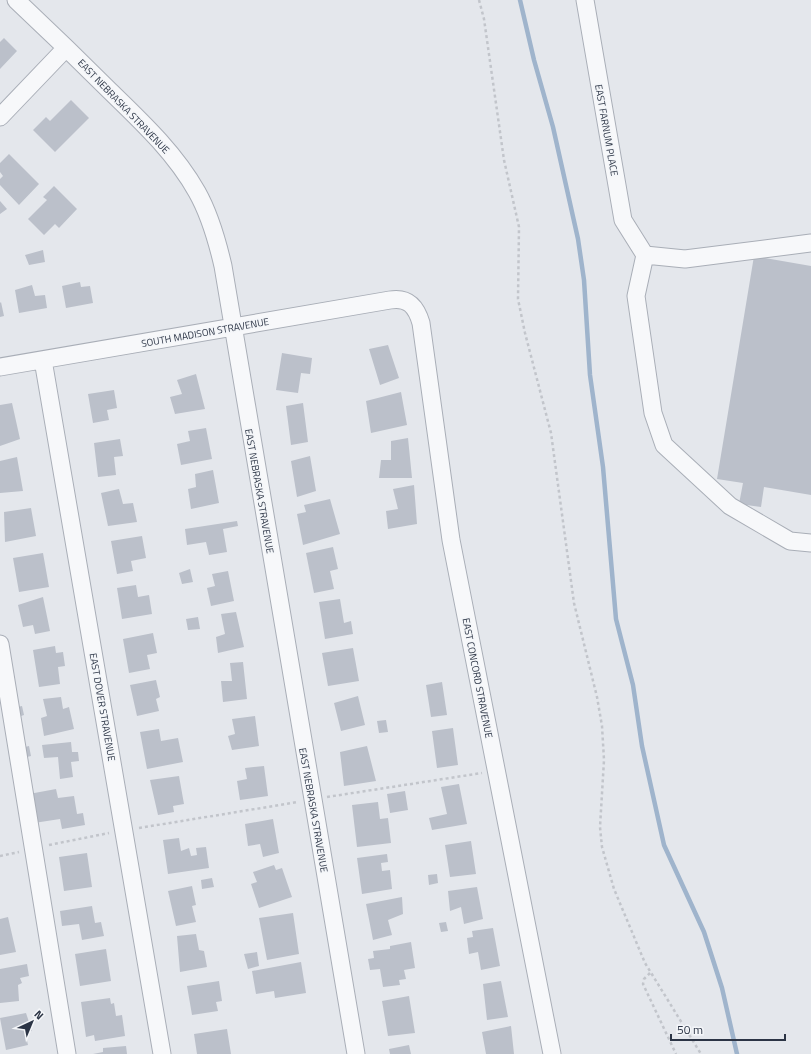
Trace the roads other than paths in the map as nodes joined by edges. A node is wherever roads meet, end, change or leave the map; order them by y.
1 (16, 0) edge
2 (585, 0) edge
3 (66, 48) junction
4 (0, 116) edge
5 (811, 243) edge
6 (645, 255) junction
7 (410, 302) joint
8 (232, 328) junction
9 (44, 360) junction
10 (0, 367) edge
11 (811, 542) edge
12 (0, 644) edge
13 (67, 1054) edge
14 (162, 1054) edge
15 (356, 1054) edge
16 (552, 1054) edge

1 - 3 street, EAST NEBRASKA STRAVENUE
2 - 6 street, EAST FARNUM PLACE
3 - 4 street
3 - 8 street, EAST NEBRASKA STRAVENUE
5 - 6 street
6 - 11 street
7 - 8 street, SOUTH MADISON STRAVENUE
7 - 16 street, EAST CONCORD STRAVENUE
8 - 9 street, SOUTH MADISON STRAVENUE
8 - 15 street, EAST NEBRASKA STRAVENUE
9 - 10 street, SOUTH MADISON STRAVENUE
9 - 14 street, EAST DOVER STRAVENUE
12 - 13 street

